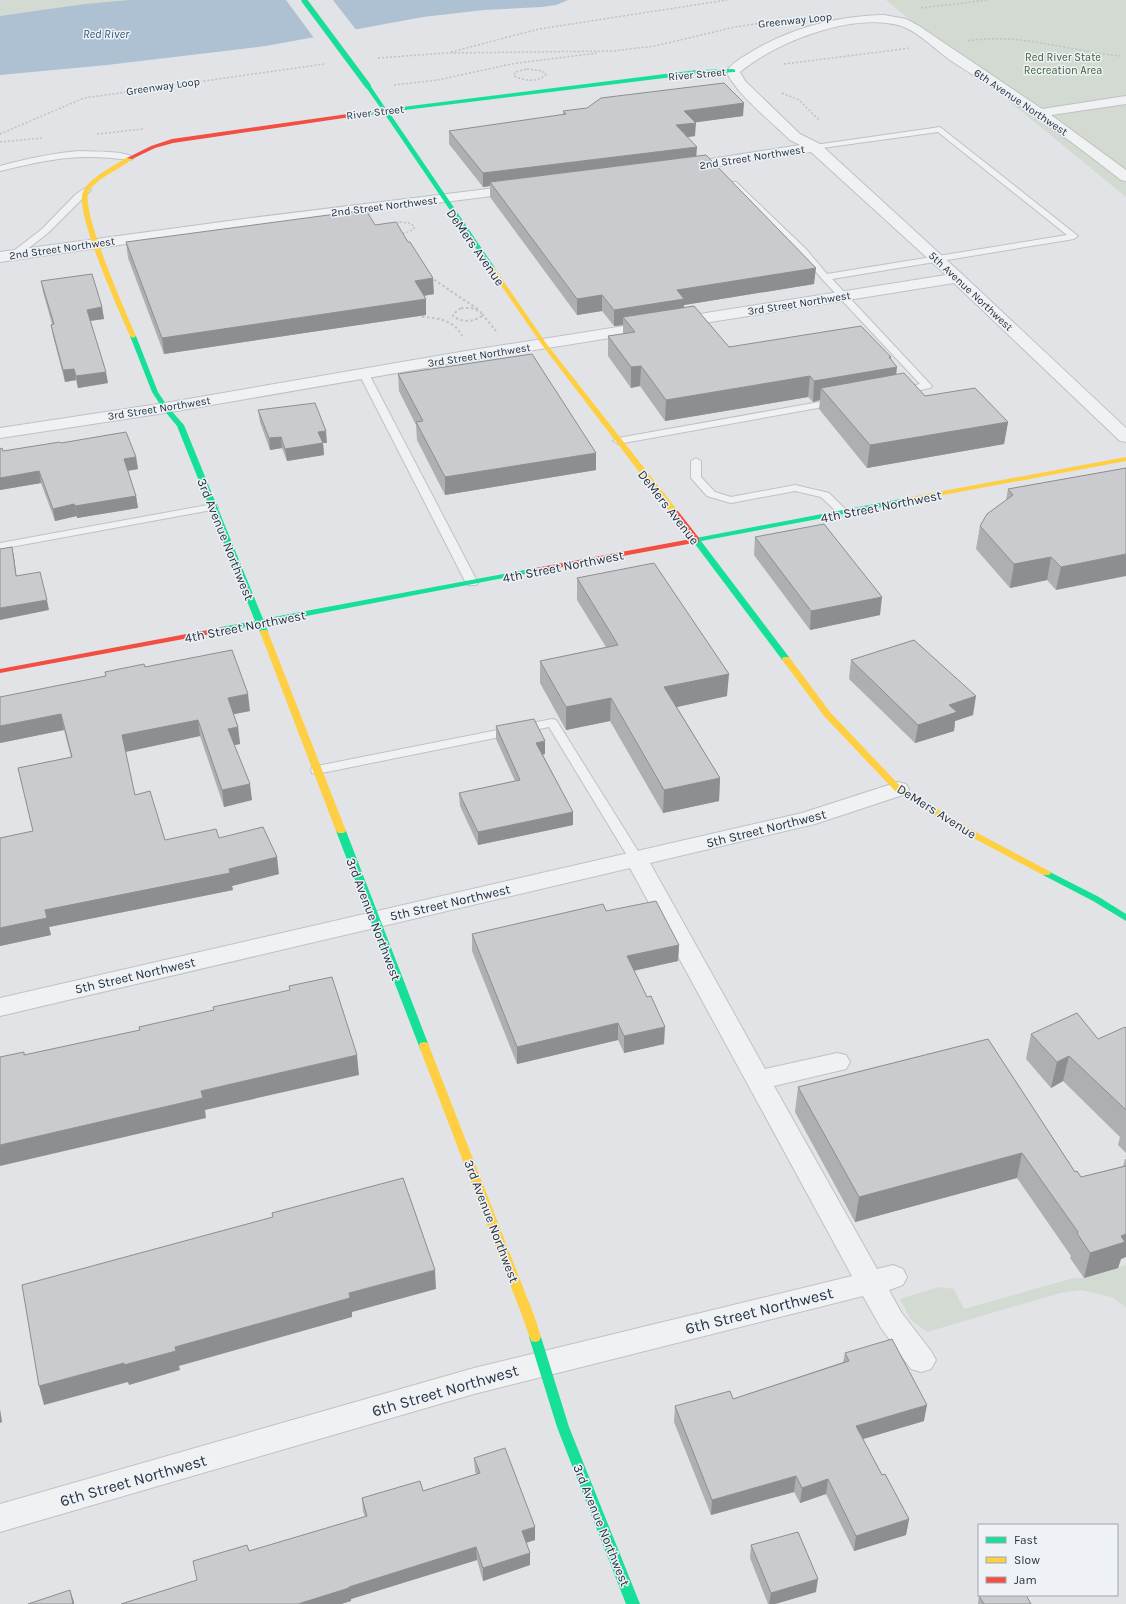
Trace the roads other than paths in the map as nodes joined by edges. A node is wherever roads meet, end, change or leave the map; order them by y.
1 (304, 0) edge
2 (756, 54) junction
3 (733, 71) junction
4 (1126, 100) edge
5 (781, 106) dead end
6 (383, 111) junction
7 (1040, 113) junction
8 (820, 143) junction
9 (130, 158) junction
10 (0, 169) edge
11 (672, 169) edge
12 (1123, 172) edge
13 (728, 179) edge
14 (530, 187) edge
15 (87, 190) junction
16 (443, 199) junction
17 (96, 243) junction
18 (7, 256) edge
19 (936, 259) junction
20 (825, 277) junction
21 (958, 278) junction
22 (844, 296) junction
23 (544, 344) junction
24 (364, 374) junction
25 (888, 393) edge
26 (848, 400) edge
27 (165, 408) junction
28 (0, 433) edge
29 (1126, 437) edge
30 (618, 441) junction
31 (1126, 459) edge
32 (696, 461) dead end
33 (213, 507) junction
34 (844, 513) junction
35 (696, 540) junction
36 (0, 546) edge
37 (472, 583) junction
38 (260, 623) junction
39 (0, 671) edge
40 (317, 770) junction
41 (898, 789) junction
42 (636, 859) junction
43 (1126, 918) edge
44 (374, 919) junction
45 (0, 1007) edge
46 (836, 1062) dead end
47 (758, 1080) junction
48 (882, 1280) junction
49 (921, 1360) dead end
50 (544, 1363) junction
51 (0, 1518) edge
52 (633, 1604) edge

1 - 6 street, DeMers Avenue, bridge
2 - 3 street, 6th Avenue Northwest
2 - 5 street
2 - 7 street, 6th Avenue Northwest
3 - 6 street, River Street
3 - 8 street, 5th Avenue Northwest
4 - 7 street
6 - 9 street, River Street
6 - 16 street, DeMers Avenue
7 - 12 street, 6th Avenue Northwest
8 - 11 street, 2nd Street Northwest
8 - 19 street, 5th Avenue Northwest
8 - 19 lane
9 - 10 lane
9 - 15 street, River Street
13 - 20 lane
14 - 16 street, 2nd Street Northwest
15 - 17 street
15 - 18 lane
16 - 17 street, 2nd Street Northwest
16 - 23 street, DeMers Avenue
17 - 18 street, 2nd Street Northwest
17 - 27 street, 3rd Avenue Northwest
19 - 20 lane
19 - 21 street, 5th Avenue Northwest
20 - 22 lane
21 - 22 street, 3rd Street Northwest
21 - 29 street, 5th Avenue Northwest
22 - 23 street, 3rd Street Northwest
22 - 25 lane
23 - 24 street, 3rd Street Northwest
23 - 30 street, DeMers Avenue
24 - 27 street, 3rd Street Northwest
24 - 37 lane
26 - 30 lane
27 - 28 street, 3rd Street Northwest
27 - 33 street, 3rd Avenue Northwest
30 - 35 street, DeMers Avenue
31 - 34 street, 4th Street Northwest
32 - 34 lane
33 - 36 lane
33 - 38 street, 3rd Avenue Northwest
34 - 35 street, 4th Street Northwest
35 - 37 street, 4th Street Northwest
35 - 41 street, DeMers Avenue
37 - 38 street, 4th Street Northwest
38 - 39 street, 4th Street Northwest
38 - 40 street, 3rd Avenue Northwest
40 - 42 lane
40 - 44 street, 3rd Avenue Northwest
41 - 42 street, 5th Street Northwest
41 - 43 street, DeMers Avenue
42 - 44 street, 5th Street Northwest
42 - 47 street
44 - 45 street, 5th Street Northwest
44 - 50 street, 3rd Avenue Northwest
46 - 47 street
47 - 48 street
48 - 49 street
48 - 50 street, 6th Street Northwest
50 - 51 street, 6th Street Northwest
50 - 52 street, 3rd Avenue Northwest

